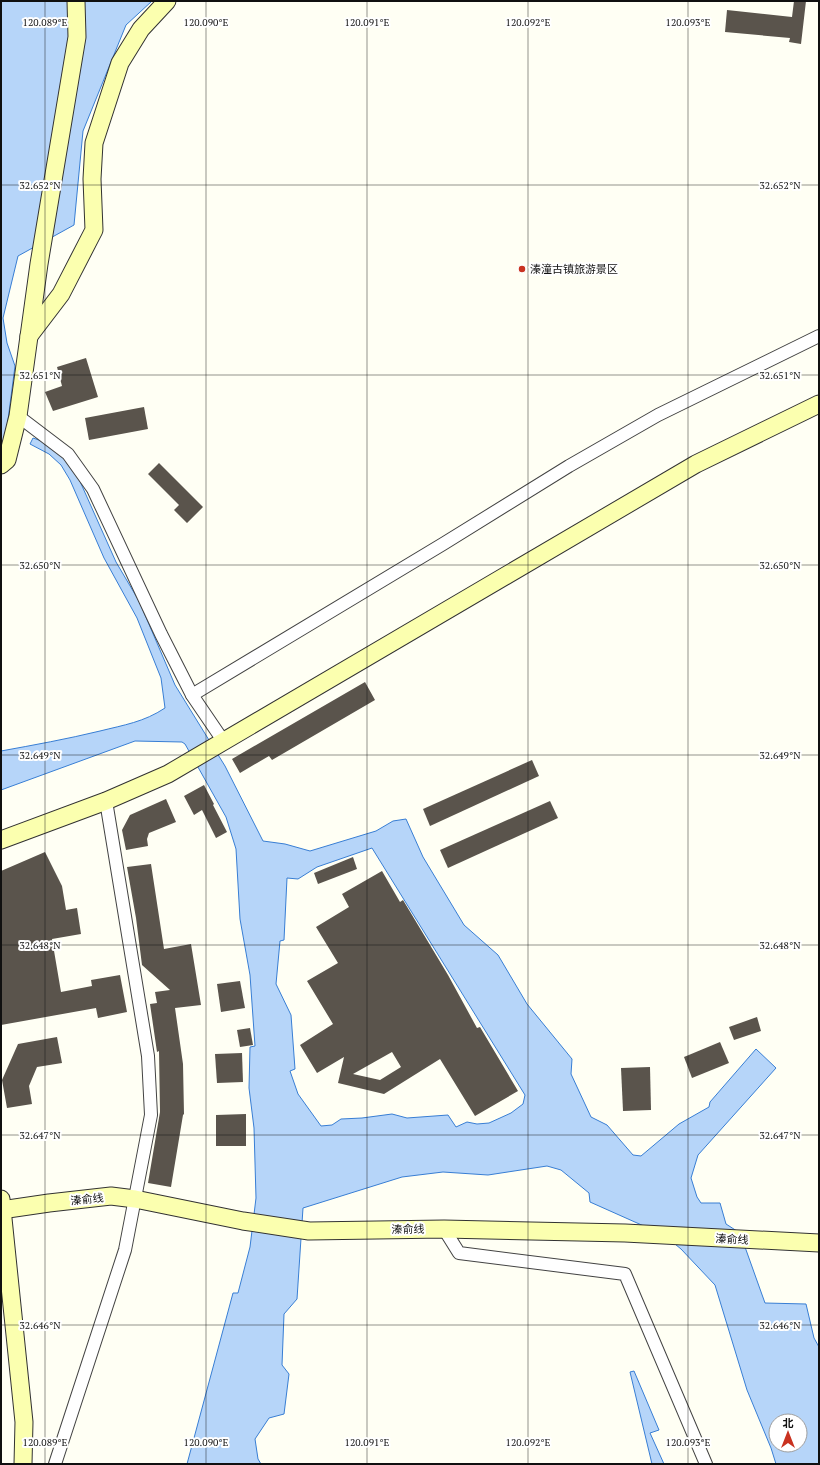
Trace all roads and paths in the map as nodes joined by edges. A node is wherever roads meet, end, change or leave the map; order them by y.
1 (76, 1) edge
2 (167, 1) edge
3 (819, 336) edge
4 (28, 338) junction
5 (819, 404) edge
6 (18, 416) junction
7 (1, 465) edge
8 (192, 695) junction
9 (224, 742) junction
10 (106, 801) junction
11 (1, 840) edge
12 (135, 1199) junction
13 (2, 1206) edge
14 (444, 1229) junction
15 (819, 1243) edge
16 (23, 1464) edge
17 (55, 1464) edge
18 (706, 1464) edge

1 - 4 street
2 - 4 street
3 - 8 street
4 - 6 street
5 - 9 street
6 - 7 street
6 - 8 street
8 - 9 street
9 - 10 street
10 - 11 street
10 - 12 street
12 - 13 street, 溱俞线
12 - 14 street, 溱俞线
12 - 17 street
13 - 16 street
14 - 15 street, 溱俞线
14 - 18 street

